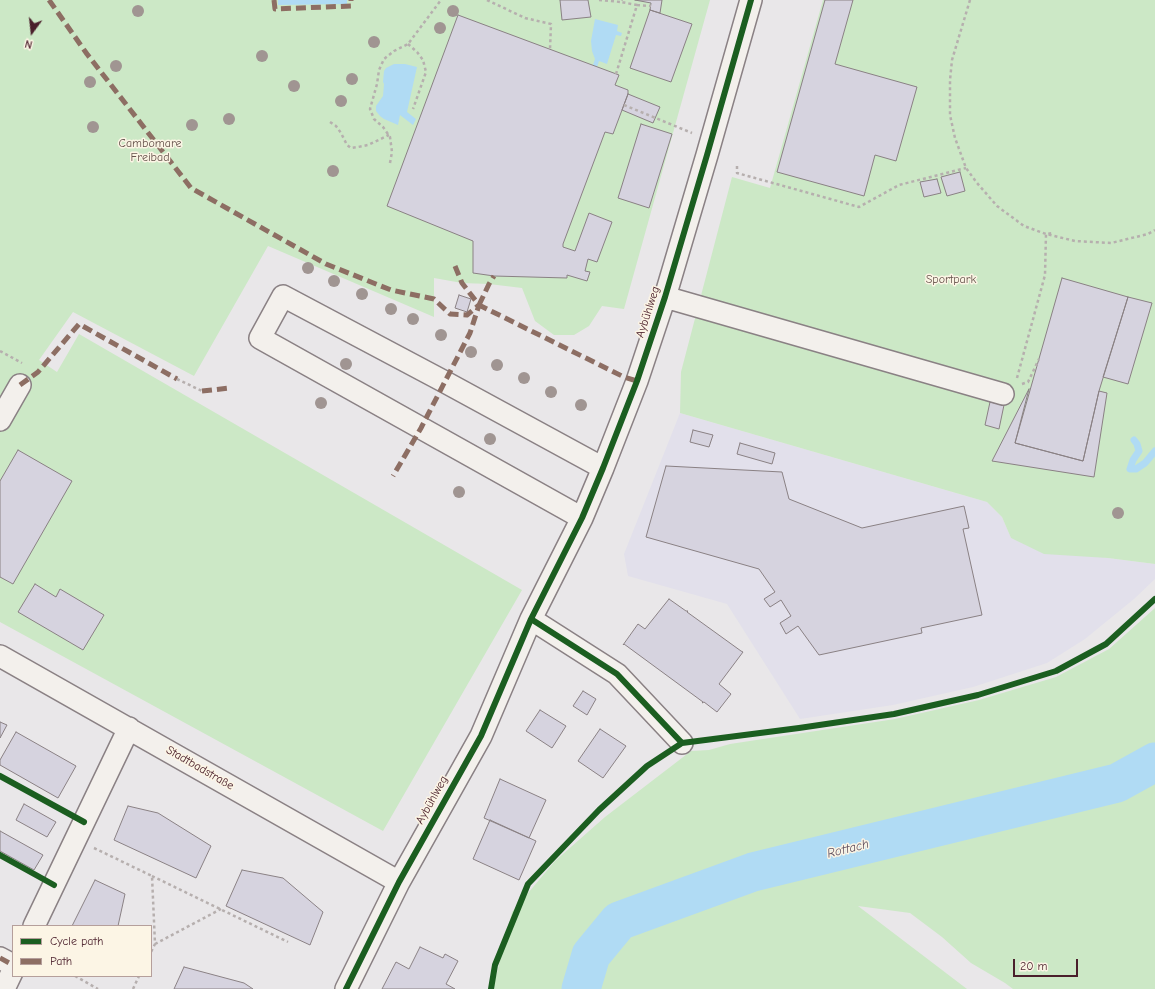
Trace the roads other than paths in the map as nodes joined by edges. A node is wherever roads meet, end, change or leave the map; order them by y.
1 (751, 0) edge
2 (665, 297) junction
3 (20, 385) dead end
4 (1011, 390) road end
5 (0, 420) edge
6 (602, 468) junction
7 (582, 518) junction
8 (531, 619) junction
9 (0, 656) edge
10 (129, 728) junction
11 (682, 743) dead end
12 (399, 882) junction
13 (34, 925) edge
14 (0, 958) edge
15 (12, 964) edge
16 (12, 972) edge
17 (4, 989) edge
18 (346, 989) edge

1 - 2 street, Aybühlweg
2 - 4 street
2 - 6 street, Aybühlweg
3 - 5 street
6 - 7 street, Aybühlweg
6 - 7 street
7 - 8 street, Aybühlweg
8 - 11 street
8 - 12 street, Aybühlweg
9 - 10 street, Stadtbadstraße
10 - 12 street, Stadtbadstraße
10 - 13 street
12 - 18 street, Aybühlweg
14 - 15 street
16 - 17 street

